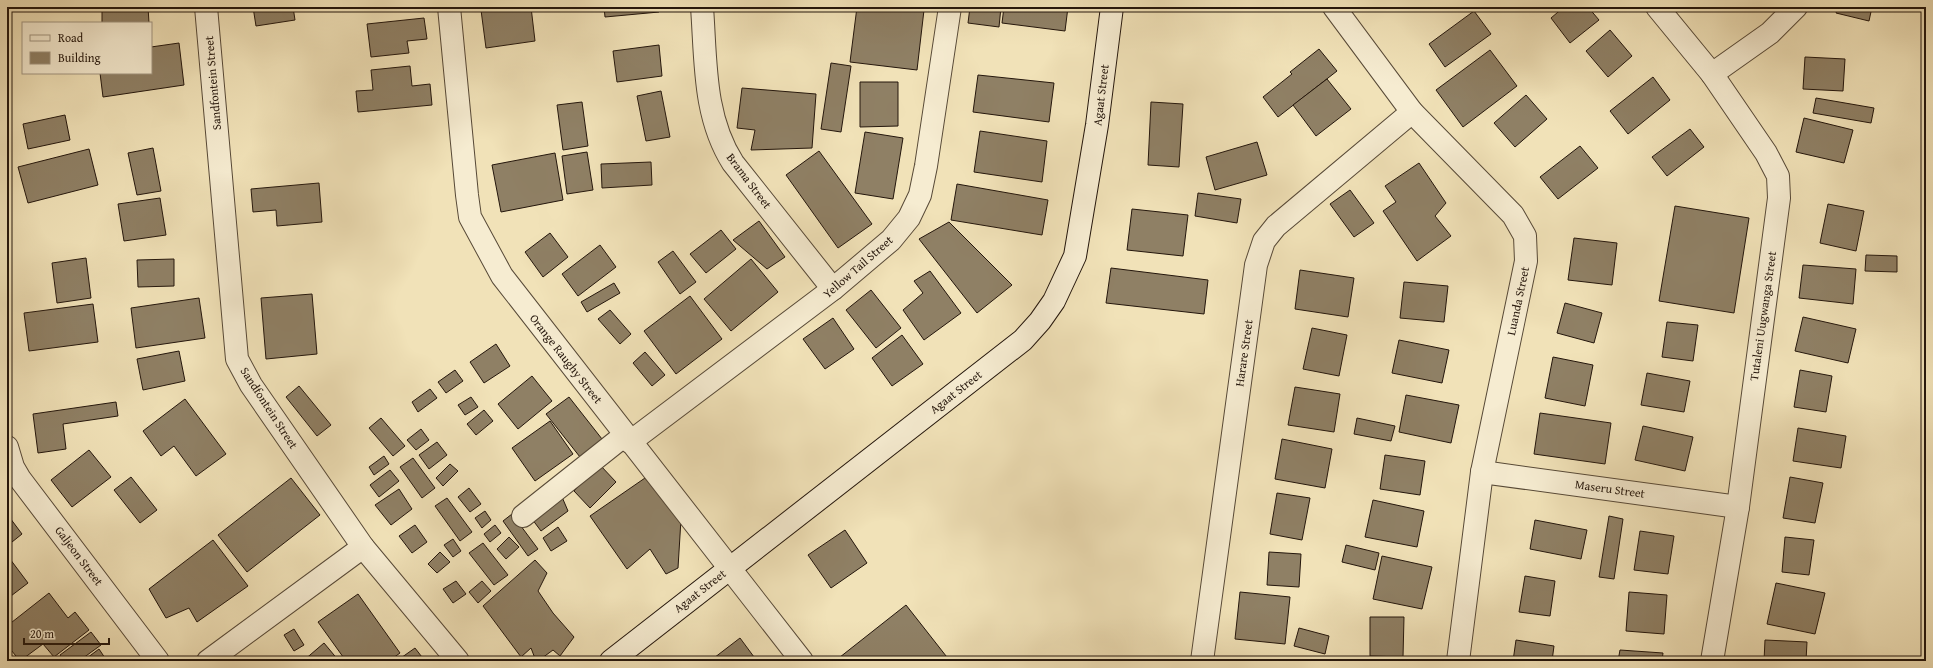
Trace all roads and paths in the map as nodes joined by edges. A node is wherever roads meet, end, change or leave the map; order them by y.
1 (206, 7) edge
2 (449, 7) edge
3 (702, 7) edge
4 (950, 7) edge
5 (1112, 7) edge
6 (1334, 7) edge
7 (1657, 7) edge
8 (1796, 7) edge
9 (1712, 74) junction
10 (1412, 112) junction
11 (833, 289) junction
12 (628, 439) junction
13 (7, 447) edge
14 (1482, 472) junction
15 (1738, 507) junction
16 (522, 516) dead end
17 (363, 546) junction
18 (731, 567) junction
19 (158, 661) edge
20 (208, 661) edge
21 (458, 661) edge
22 (611, 661) edge
23 (802, 661) edge
24 (1202, 661) edge
25 (1458, 661) edge
26 (1712, 661) edge

1 - 17 street, Sandfontein Street
2 - 12 street, Orange Raughy Street
3 - 11 street, Brama Street
4 - 11 street, Yellow Tail Street
5 - 18 street, Agaat Street
6 - 10 street, Luanda Street
7 - 9 street, Tutaleni Uugwanga Street
8 - 9 street
9 - 15 street, Tutaleni Uugwanga Street
10 - 14 street, Luanda Street
10 - 24 street, Harare Street
11 - 12 street, Yellow Tail Street
12 - 16 street, Yellow Tail Street
12 - 18 street, Orange Raughy Street
13 - 19 street, Galjeon Street
14 - 15 street, Maseru Street
14 - 25 street, Luanda Street
15 - 26 street, Tutaleni Uugwanga Street
17 - 20 street
17 - 21 street, Sandfontein Street
18 - 22 street, Agaat Street
18 - 23 street, Orange Raughy Street

